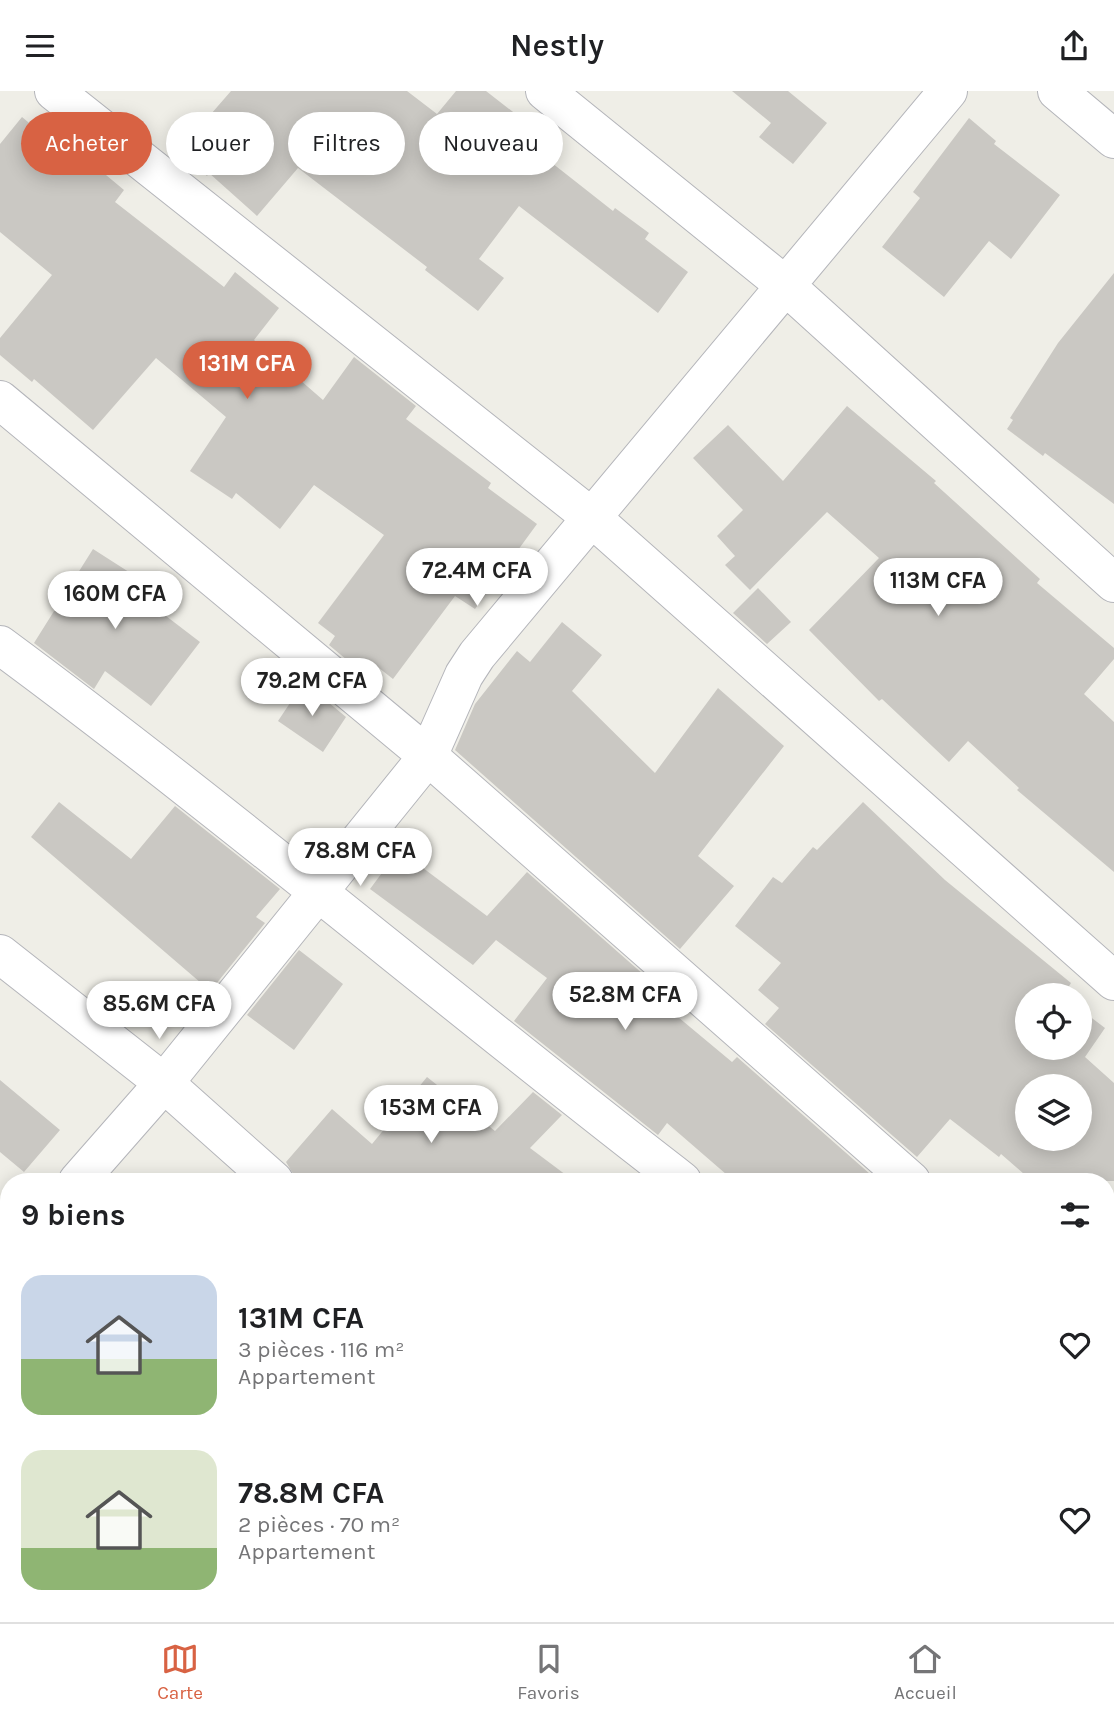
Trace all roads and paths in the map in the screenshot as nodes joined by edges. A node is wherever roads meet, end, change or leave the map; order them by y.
1 (54, 91) edge
2 (545, 91) edge
3 (948, 91) edge
4 (1057, 91) edge
5 (1114, 139) edge
6 (786, 286) junction
7 (0, 400) edge
8 (591, 517) junction
9 (1114, 583) edge
10 (0, 645) edge
11 (428, 756) junction
12 (316, 892) junction
13 (0, 954) edge
14 (1114, 981) edge
15 (164, 1083) junction
16 (85, 1173) edge
17 (265, 1173) edge
18 (672, 1173) edge
19 (902, 1173) edge

1 - 8 street
2 - 6 street
3 - 6 street
4 - 5 street
6 - 8 street
6 - 9 street
7 - 11 street
8 - 11 street
8 - 14 street
10 - 12 street
11 - 12 street
11 - 19 street
12 - 15 street
12 - 18 street
13 - 15 street
15 - 16 street
15 - 17 street

